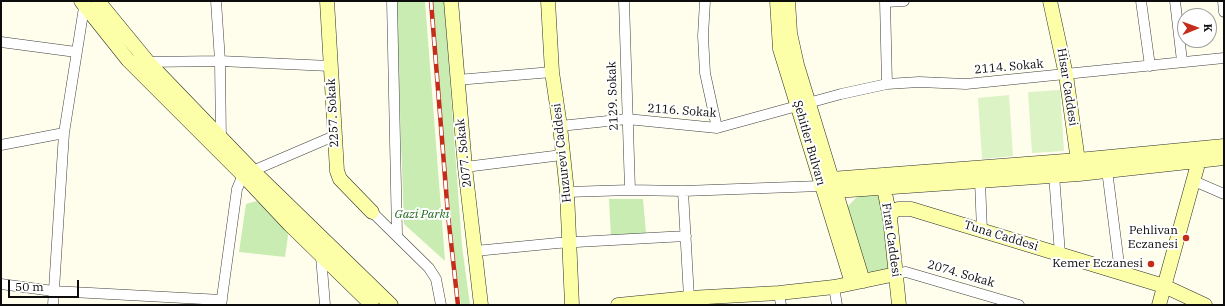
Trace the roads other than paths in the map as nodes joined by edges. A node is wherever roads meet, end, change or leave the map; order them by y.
1 (98, 1) edge
2 (216, 1) edge
3 (327, 1) edge
4 (392, 1) edge
5 (451, 1) edge
6 (548, 1) edge
7 (624, 1) edge
8 (705, 1) edge
9 (777, 1) edge
10 (788, 1) edge
11 (885, 1) edge
12 (904, 1) edge
13 (1050, 1) edge
14 (1141, 1) edge
15 (1175, 1) edge
16 (1223, 1) edge
17 (84, 2) edge
18 (1224, 12) edge
19 (1, 42) edge
20 (76, 52) junction
21 (1224, 58) edge
22 (128, 60) junction
23 (220, 61) junction
24 (1182, 61) junction
25 (148, 62) junction
26 (330, 66) junction
27 (1150, 66) junction
28 (552, 72) junction
29 (1066, 75) junction
30 (457, 80) junction
31 (887, 84) junction
32 (804, 104) junction
33 (627, 119) junction
34 (560, 126) junction
35 (717, 128) junction
36 (64, 133) junction
37 (334, 136) junction
38 (222, 138) junction
39 (1, 145) edge
40 (1224, 146) edge
41 (220, 152) junction
42 (1201, 154) junction
43 (562, 155) junction
44 (1224, 158) edge
45 (465, 167) junction
46 (1079, 167) junction
47 (1107, 170) junction
48 (247, 173) junction
49 (1054, 176) junction
50 (980, 180) junction
51 (882, 181) junction
52 (1194, 181) junction
53 (829, 185) junction
54 (630, 190) junction
55 (683, 191) junction
56 (567, 192) junction
57 (1224, 194) edge
58 (372, 212) joint
59 (890, 218) junction
60 (982, 231) junction
61 (397, 234) junction
62 (686, 236) junction
63 (569, 242) junction
64 (475, 250) junction
65 (1060, 254) junction
66 (321, 256) junction
67 (1120, 272) junction
68 (896, 274) junction
69 (857, 282) junction
70 (1, 284) edge
71 (834, 286) junction
72 (1164, 286) junction
73 (53, 292) junction
74 (689, 298) junction
75 (780, 299) edge
76 (722, 301) edge
77 (222, 302) edge
78 (661, 303) edge
79 (53, 305) edge
80 (325, 305) edge
81 (372, 305) edge
82 (391, 305) edge
83 (441, 305) edge
84 (480, 305) edge
85 (572, 305) edge
86 (618, 305) edge
87 (837, 305) edge
88 (899, 305) edge
89 (1019, 305) edge
90 (1159, 305) edge
91 (1205, 305) edge

1 - 25 street
2 - 23 street
3 - 26 street, 2257. Sokak
4 - 61 street
5 - 30 street, 2077. Sokak
6 - 28 street, Huzurevi Caddesi
7 - 33 street, 2129. Sokak
8 - 35 street
9 - 32 street, Şehitler Bulvarı
10 - 32 street, Şehitler Bulvarı
11 - 12 street
11 - 31 street
13 - 29 street, Hisar Caddesi
14 - 27 street
15 - 24 street
16 - 18 street
17 - 20 street
17 - 22 street
19 - 20 street
20 - 36 street
21 - 24 street, 2114. Sokak
22 - 25 street
22 - 41 street
23 - 25 street
23 - 26 street
23 - 38 street
24 - 27 street, 2114. Sokak
25 - 38 street
26 - 37 street, 2257. Sokak
27 - 29 street, 2114. Sokak
28 - 30 street
28 - 34 street, Huzurevi Caddesi
29 - 31 street, 2114. Sokak
29 - 46 street, Hisar Caddesi
30 - 45 street, 2077. Sokak
31 - 32 street, 2114. Sokak
32 - 35 street, 2116. Sokak
32 - 53 street, Şehitler Bulvarı
33 - 34 street, 2116. Sokak
33 - 35 street, 2116. Sokak
33 - 54 street, 2129. Sokak
34 - 43 street, Huzurevi Caddesi
36 - 39 street
36 - 73 street
37 - 48 street
37 - 58 street, 2257. Sokak
38 - 41 street
38 - 48 street
40 - 42 street
41 - 48 street
42 - 44 street
42 - 46 street
42 - 47 street
42 - 52 street
43 - 45 street
43 - 56 street, Huzurevi Caddesi
45 - 64 street, 2077. Sokak
46 - 47 street
46 - 49 street
46 - 51 street
47 - 67 street
48 - 66 street
48 - 77 street
48 - 82 street
49 - 50 street
49 - 65 street
50 - 51 street
50 - 60 street
51 - 53 street
51 - 59 street, Fırat Caddesi
52 - 57 street
52 - 72 street
53 - 55 street
53 - 69 street, Şehitler Bulvarı
54 - 55 street
54 - 56 street
55 - 62 street
56 - 63 street, Huzurevi Caddesi
58 - 61 street
59 - 60 street, Tuna Caddesi
59 - 68 street, Fırat Caddesi
60 - 65 street, Tuna Caddesi
61 - 83 street
62 - 63 street
62 - 74 street
63 - 64 street
63 - 85 street, Huzurevi Caddesi
64 - 84 street, 2077. Sokak
65 - 67 street, Tuna Caddesi
66 - 80 street
66 - 81 street
67 - 72 street, Tuna Caddesi
68 - 69 street
68 - 88 street, Fırat Caddesi
68 - 89 street, 2074. Sokak
69 - 71 street
70 - 73 street
71 - 75 street
71 - 87 street
72 - 90 street
72 - 91 street, Tuna Caddesi
73 - 77 street
73 - 79 street
74 - 76 street
74 - 78 street
75 - 76 street
78 - 86 street

